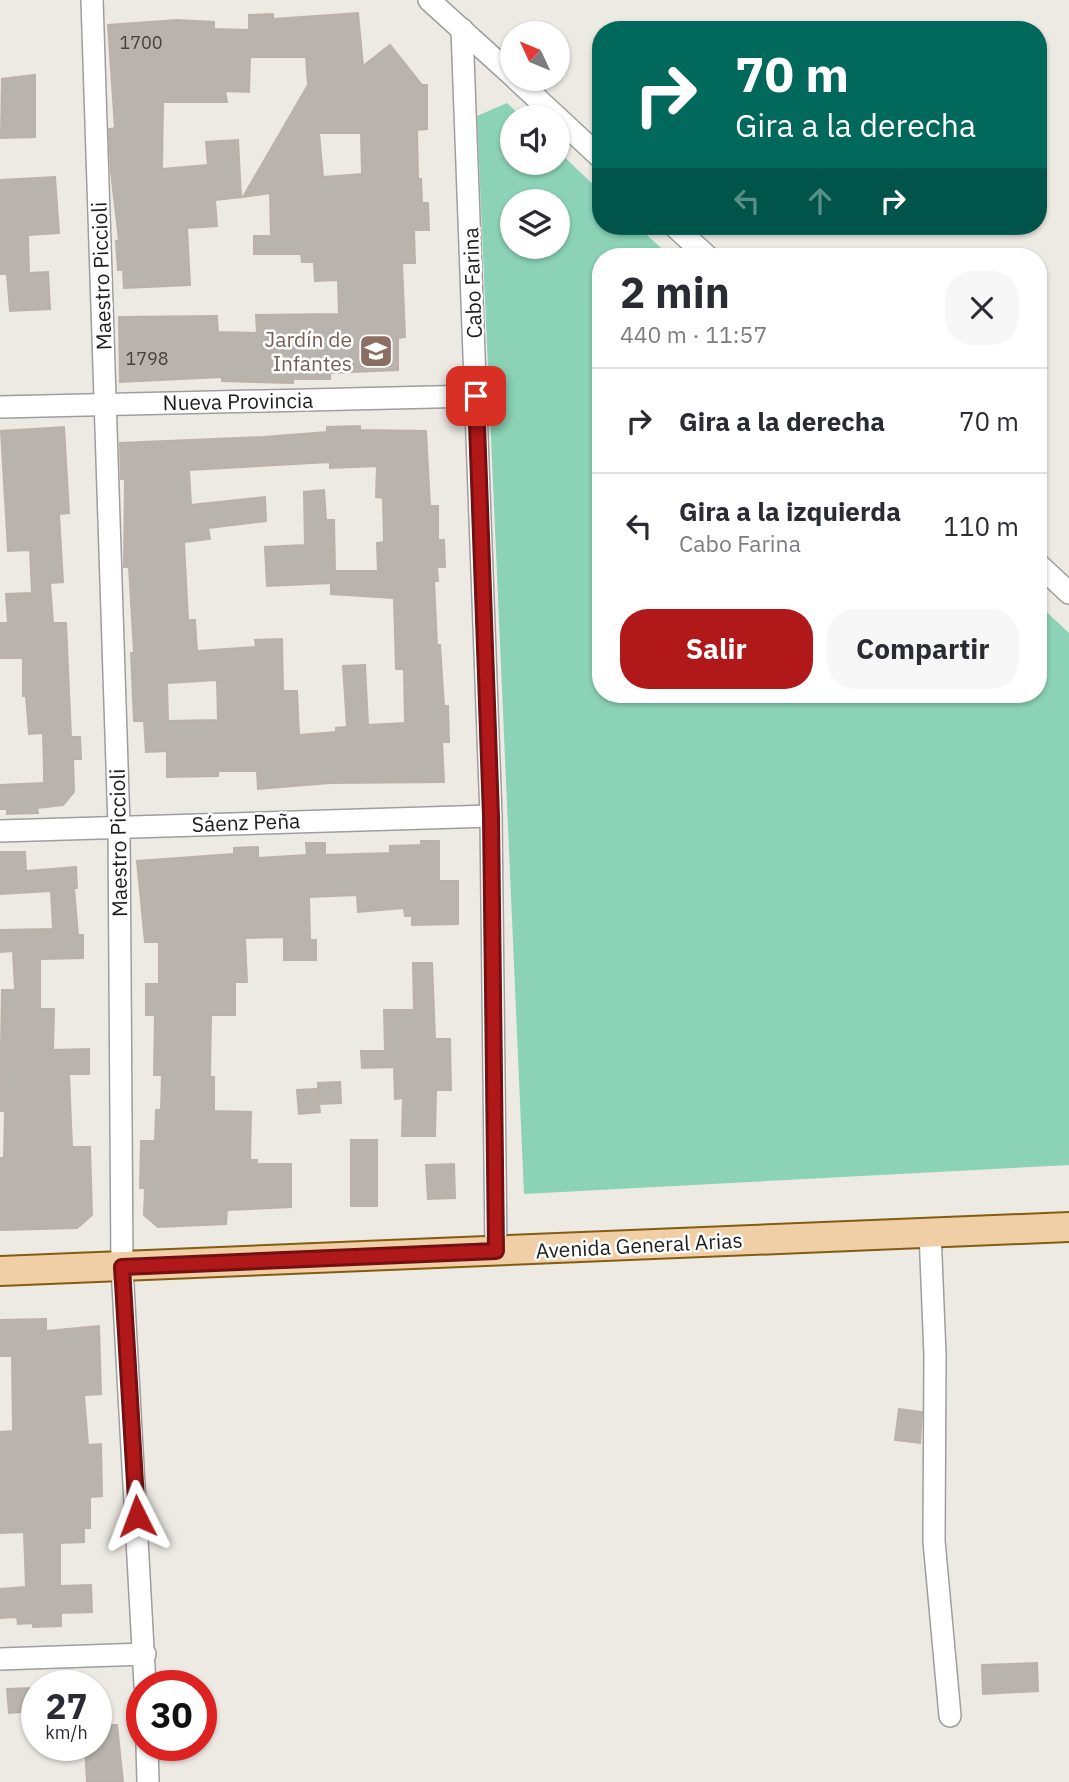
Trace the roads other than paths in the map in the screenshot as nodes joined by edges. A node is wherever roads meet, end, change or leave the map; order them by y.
1 (92, 0) edge
2 (429, 0) edge
3 (462, 29) junction
4 (500, 64) edge
5 (529, 91) edge
6 (544, 105) edge
7 (570, 129) edge
8 (592, 150) edge
9 (684, 235) edge
10 (698, 248) edge
11 (476, 396) junction
12 (105, 404) junction
13 (0, 407) edge
14 (1047, 572) edge
15 (1069, 593) edge
16 (491, 816) junction
17 (119, 826) junction
18 (0, 831) edge
19 (1069, 1227) edge
20 (930, 1232) junction
21 (496, 1251) junction
22 (122, 1267) junction
23 (0, 1271) edge
24 (145, 1654) junction
25 (0, 1659) edge
26 (145, 1670) edge
27 (950, 1716) dead end
28 (147, 1761) edge
29 (148, 1782) edge

1 - 12 street, Maestro Piccioli
2 - 3 street
3 - 4 street
3 - 11 street, Cabo Farina
5 - 6 street
7 - 8 street
9 - 10 street
11 - 12 street, Nueva Provincia
11 - 16 street, Cabo Farina
12 - 13 street, Nueva Provincia
12 - 17 street, Maestro Piccioli
14 - 15 street
16 - 17 street, Sáenz Peña
16 - 21 street, Cabo Farina
17 - 18 street, Sáenz Peña
17 - 22 street, Maestro Piccioli
19 - 20 main road, Avenida General Arias
20 - 21 main road, Avenida General Arias
20 - 27 street
21 - 22 main road, Avenida General Arias
22 - 23 main road, Avenida General Arias
22 - 24 street, Maestro Piccioli
24 - 25 street
24 - 26 street, Maestro Piccioli
28 - 29 street

